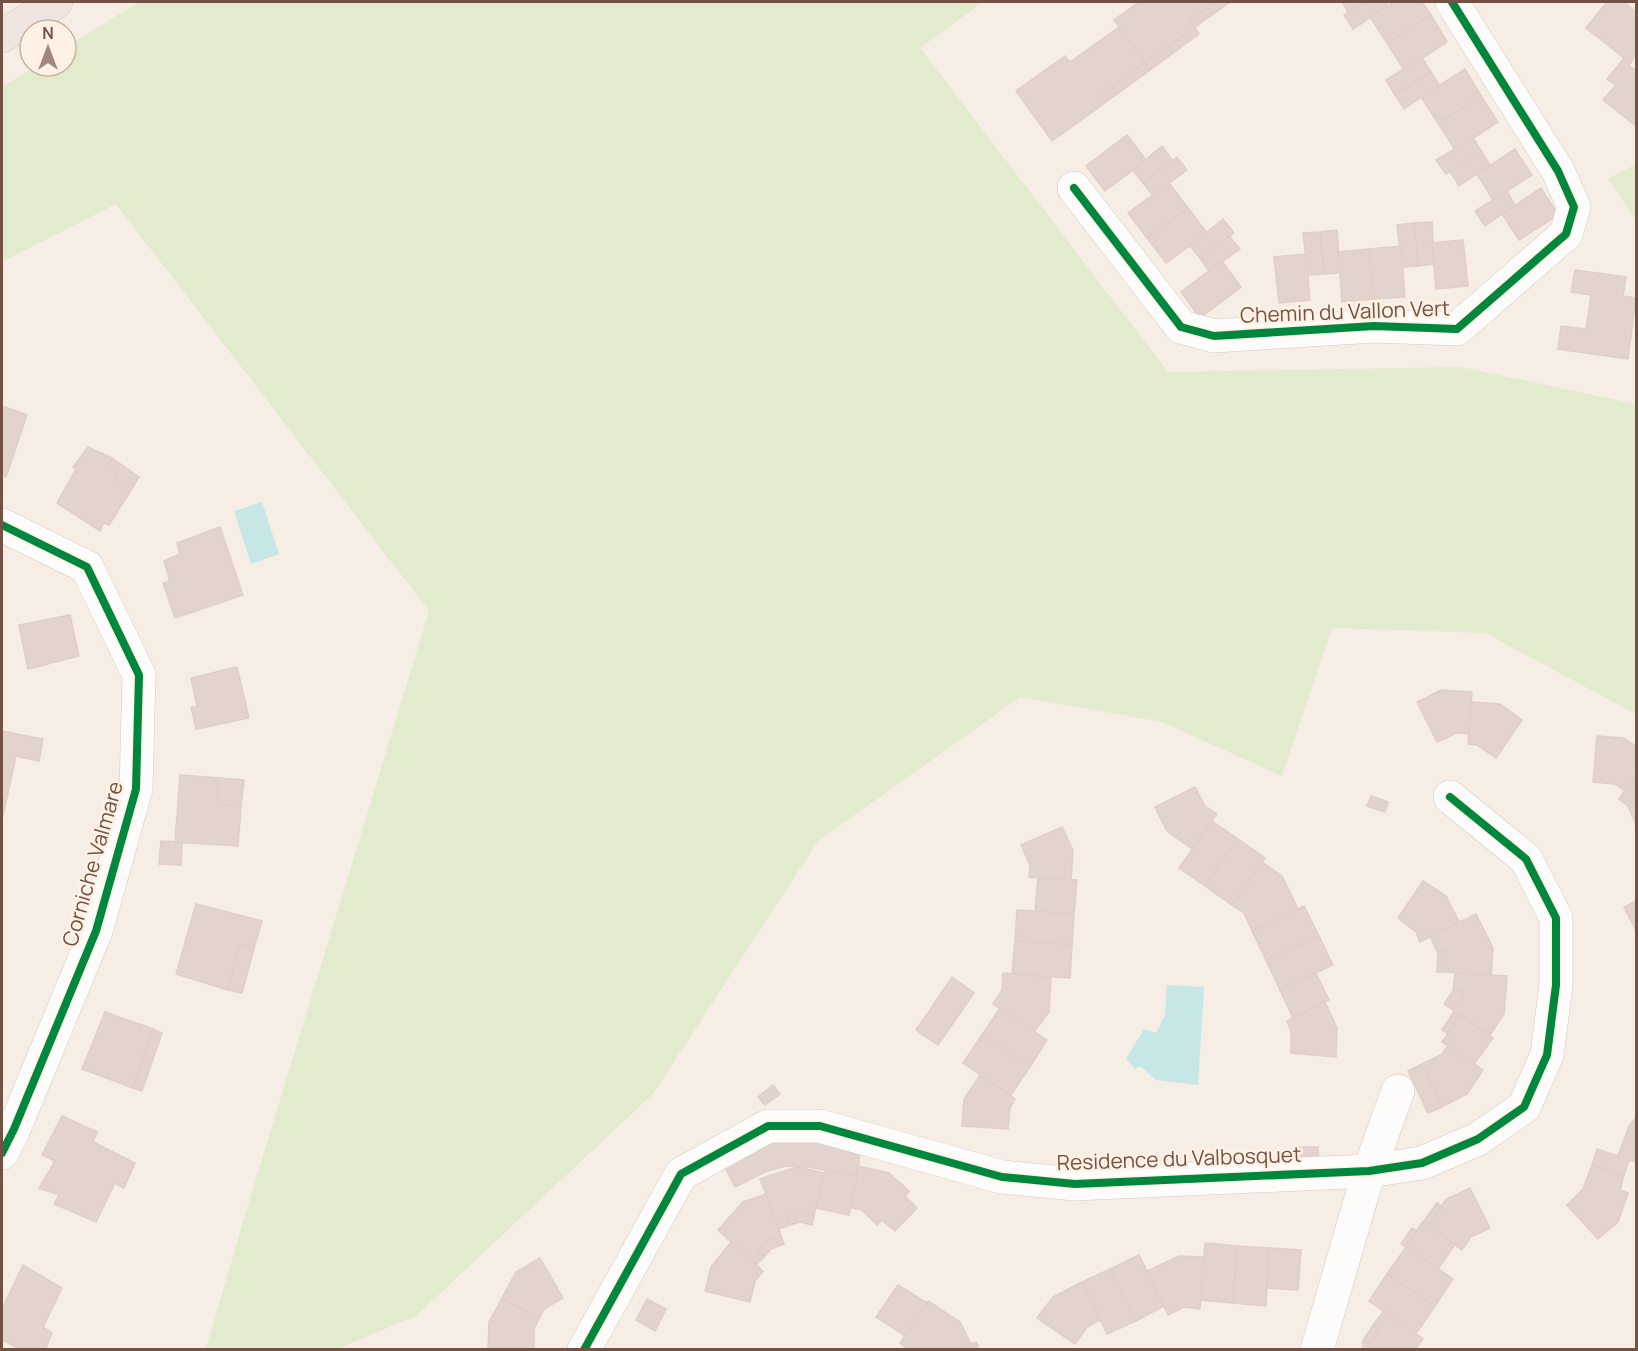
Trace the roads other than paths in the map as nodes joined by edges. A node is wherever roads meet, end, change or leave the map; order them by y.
1 (56, 2) edge
2 (1452, 2) edge
3 (2, 36) edge
4 (1074, 188) dead end
5 (2, 525) edge
6 (1450, 797) dead end
7 (1398, 1091) dead end
8 (2, 1153) edge
9 (1369, 1171) junction
10 (584, 1350) edge
11 (1317, 1350) edge

1 - 3 highway
2 - 4 street, Chemin du Vallon Vert
5 - 8 street, Corniche Valmare
6 - 9 street, Residence du Valbosquet
7 - 9 street
9 - 10 street, Residence du Valbosquet
9 - 11 street

